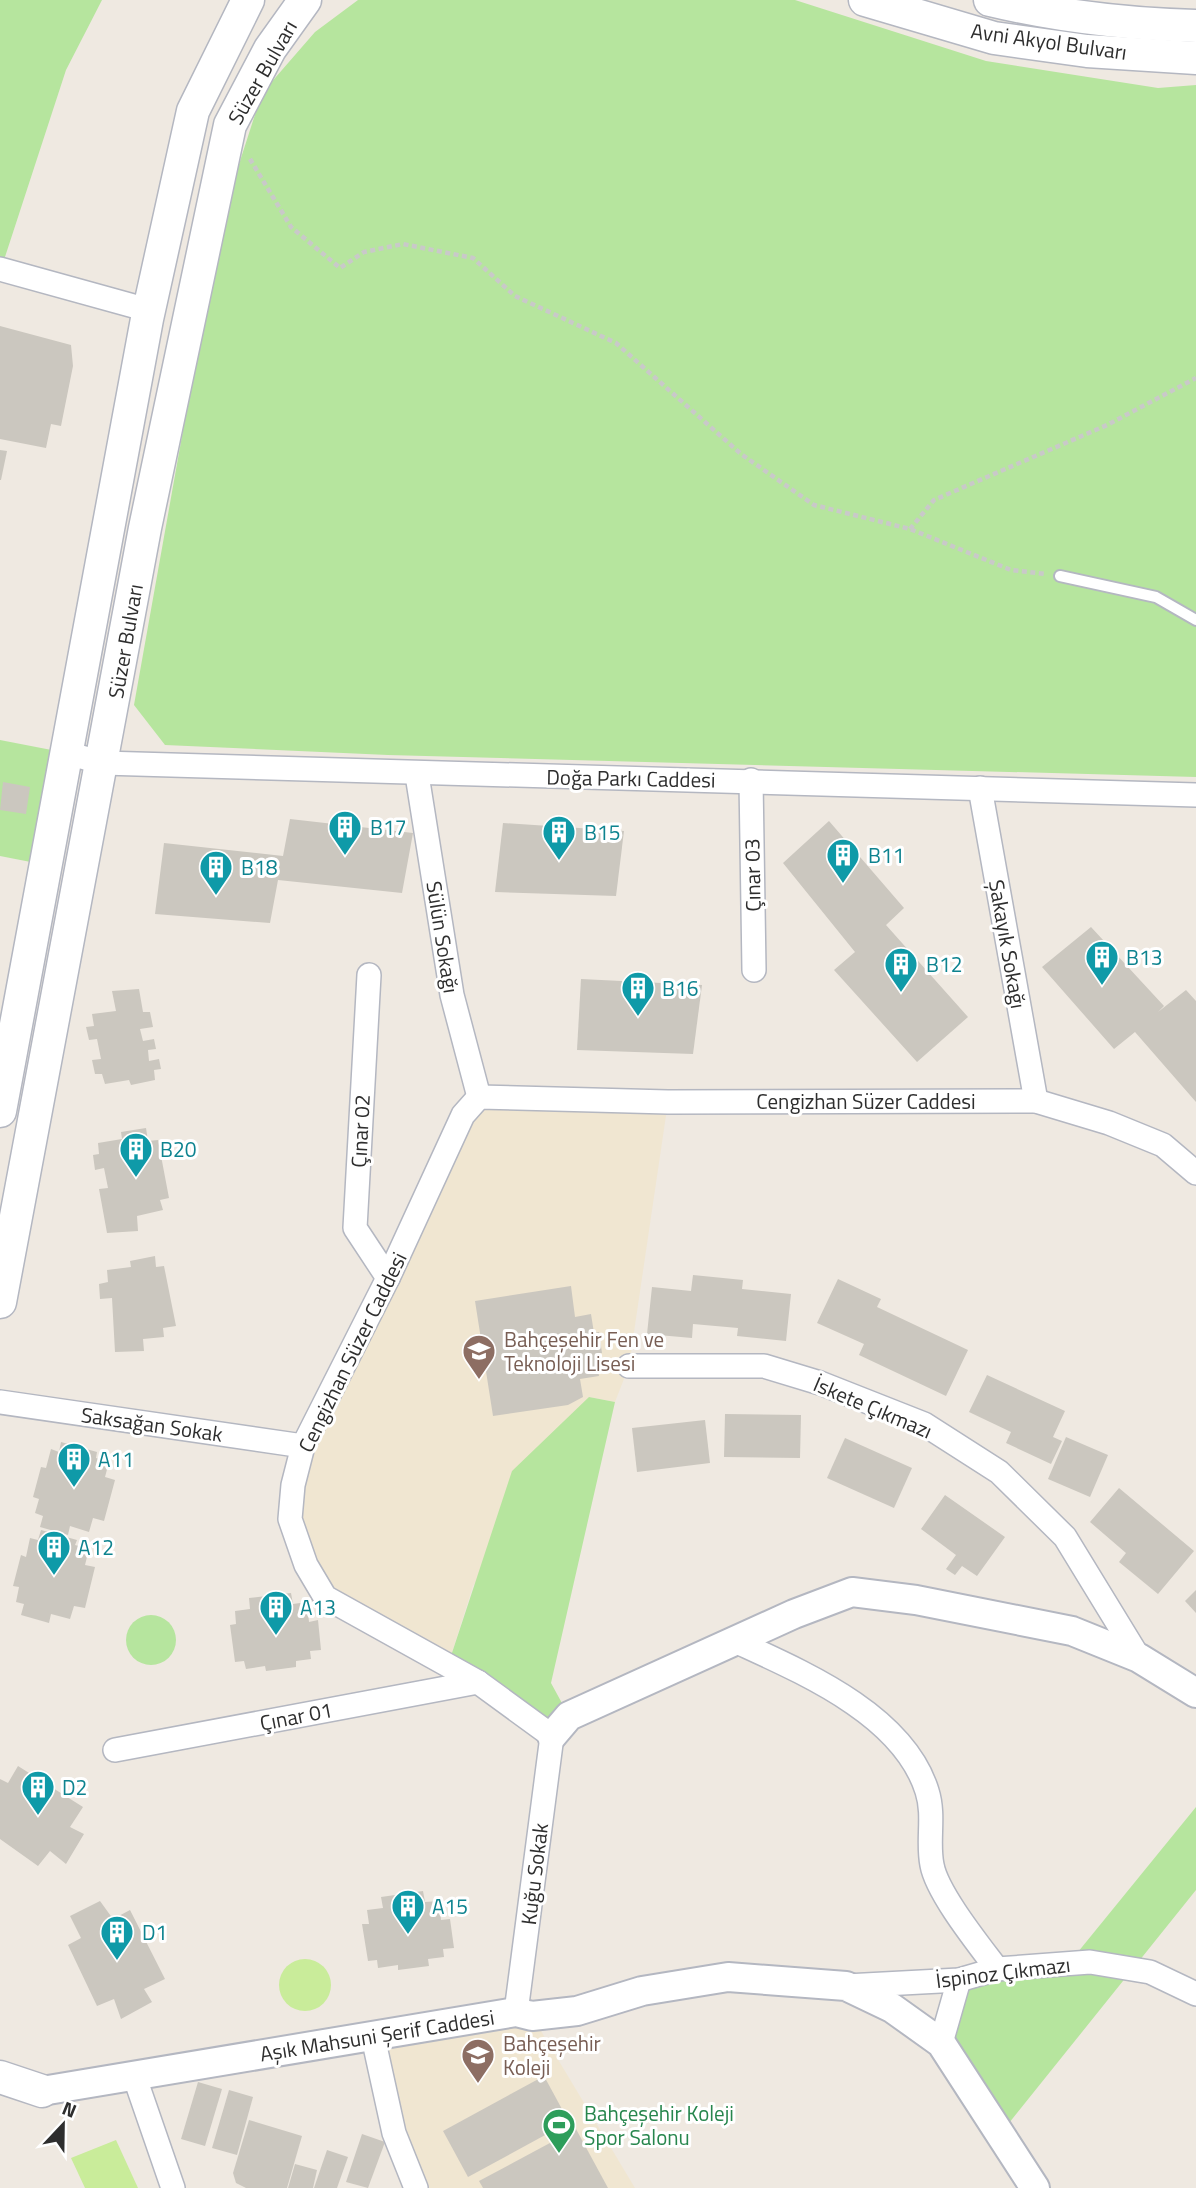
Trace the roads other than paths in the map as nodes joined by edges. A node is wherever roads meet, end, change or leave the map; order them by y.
1 (248, 0) edge
2 (305, 0) edge
3 (865, 0) edge
4 (990, 0) edge
5 (1196, 26) edge
6 (1196, 58) edge
7 (0, 269) edge
8 (148, 310) junction
9 (1060, 576) road end
10 (1196, 620) edge
11 (67, 753) junction
12 (103, 763) junction
13 (417, 775) junction
14 (751, 780) junction
15 (980, 788) junction
16 (1196, 795) edge
17 (754, 970) dead end
18 (369, 975) dead end
19 (479, 1097) junction
20 (1036, 1101) junction
21 (0, 1111) edge
22 (1196, 1173) edge
23 (388, 1278) junction
24 (0, 1302) edge
25 (629, 1366) dead end
26 (0, 1402) edge
27 (303, 1446) junction
28 (735, 1641) junction
29 (1139, 1658) junction
30 (478, 1682) junction
31 (1196, 1693) edge
32 (552, 1736) junction
33 (115, 1750) dead end
34 (997, 1969) junction
35 (958, 1980) junction
36 (846, 1986) junction
37 (1196, 1994) edge
38 (516, 2012) junction
39 (373, 2037) junction
40 (942, 2043) junction
41 (0, 2077) edge
42 (135, 2078) junction
43 (0, 2086) edge
44 (42, 2091) junction
45 (0, 2099) edge
46 (173, 2188) edge
47 (416, 2188) edge
48 (1035, 2188) edge

1 - 8 main road, Süzer Bulvarı
2 - 12 main road, Süzer Bulvarı
3 - 6 main road, Avni Akyol Bulvarı
4 - 5 main road, Avni Akyol Bulvarı
7 - 8 street
8 - 11 main road, Süzer Bulvarı
9 - 10 lane
11 - 12 street, Doğa Parkı Caddesi
11 - 21 main road, Süzer Bulvarı
12 - 13 street, Doğa Parkı Caddesi
12 - 24 main road, Süzer Bulvarı
13 - 14 street, Doğa Parkı Caddesi
13 - 19 street, Sülün Sokağı
14 - 15 street, Doğa Parkı Caddesi
14 - 17 street, Çınar 03
15 - 16 street, Doğa Parkı Caddesi
15 - 20 street, Şakayık Sokağı
18 - 23 street, Çınar 02
19 - 20 street, Cengizhan Süzer Caddesi
19 - 23 street, Cengizhan Süzer Caddesi
20 - 22 street, Cengizhan Süzer Caddesi
23 - 27 street, Cengizhan Süzer Caddesi
25 - 29 street, İskete Çıkmazı
26 - 27 street, Saksağan Sokak
27 - 30 street, Cengizhan Süzer Caddesi
28 - 29 street
28 - 32 street
28 - 34 street
29 - 31 street
30 - 32 street, Cengizhan Süzer Caddesi
30 - 33 street, Çınar 01
32 - 38 street, Kuğu Sokak
34 - 35 street, İspinoz Çıkmazı
34 - 37 street, İspinoz Çıkmazı
35 - 36 street, İspinoz Çıkmazı
35 - 40 street
36 - 38 street, Aşık Mahsuni Şerif Caddesi
36 - 40 street, Aşık Mahsuni Şerif Caddesi
38 - 39 street, Aşık Mahsuni Şerif Caddesi
39 - 42 street, Aşık Mahsuni Şerif Caddesi
39 - 47 street
40 - 48 street, Aşık Mahsuni Şerif Caddesi
41 - 44 main road
42 - 44 street, Aşık Mahsuni Şerif Caddesi
42 - 46 street
43 - 44 main road
44 - 45 main road

